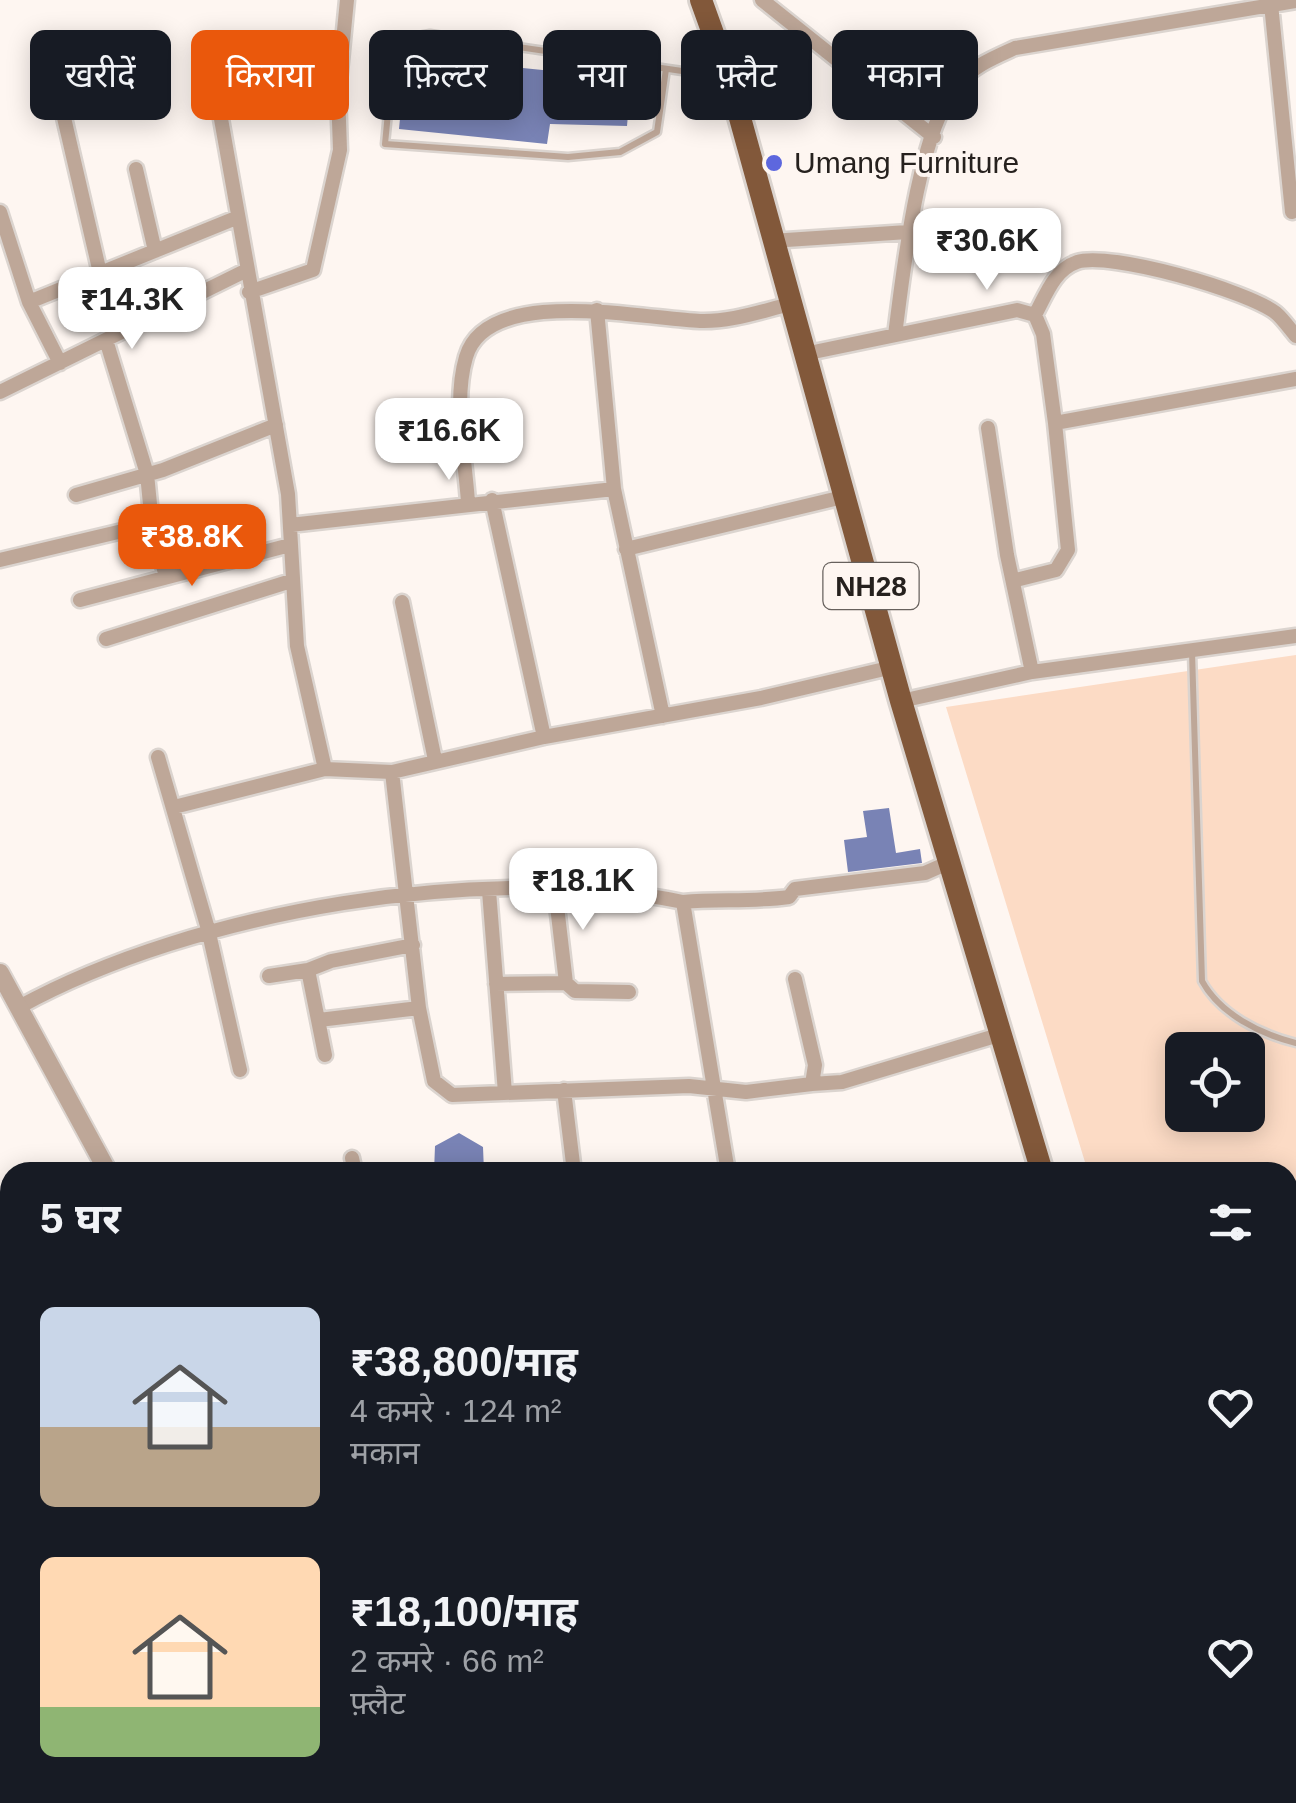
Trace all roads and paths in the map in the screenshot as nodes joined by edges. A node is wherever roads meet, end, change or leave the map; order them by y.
1 (347, 0) edge
2 (701, 0) edge
3 (762, 0) edge
4 (1296, 1) edge
5 (1271, 4) junction
6 (712, 30) edge
7 (666, 69) junction
8 (681, 71) edge
9 (65, 120) edge
10 (221, 120) edge
11 (740, 120) edge
12 (934, 137) junction
13 (136, 169) dead end
14 (0, 212) edge
15 (1292, 212) dead end
16 (236, 218) junction
17 (908, 232) junction
18 (771, 241) junction
19 (155, 250) junction
20 (245, 272) junction
21 (100, 273) junction
22 (249, 292) junction
23 (30, 302) junction
24 (790, 304) junction
25 (597, 310) junction
26 (1035, 315) junction
27 (895, 335) junction
28 (1296, 336) edge
29 (106, 340) junction
30 (804, 354) junction
31 (60, 363) junction
32 (1296, 379) edge
33 (0, 392) edge
34 (1055, 423) junction
35 (276, 425) junction
36 (988, 428) dead end
37 (147, 474) junction
38 (614, 490) junction
39 (76, 495) dead end
40 (847, 496) junction
41 (492, 500) junction
42 (468, 502) junction
43 (152, 524) junction
44 (290, 526) junction
45 (290, 545) junction
46 (626, 549) junction
47 (0, 560) edge
48 (166, 578) junction
49 (1016, 580) junction
50 (291, 581) junction
51 (80, 600) dead end
52 (402, 602) dead end
53 (1296, 636) edge
54 (106, 639) dead end
55 (1192, 652) junction
56 (893, 667) junction
57 (1032, 672) junction
58 (902, 701) junction
59 (663, 716) junction
60 (544, 737) junction
61 (158, 757) dead end
62 (435, 760) junction
63 (324, 768) junction
64 (392, 772) junction
65 (174, 807) junction
66 (950, 862) junction
67 (555, 890) junction
68 (488, 891) junction
69 (405, 896) junction
70 (683, 902) junction
71 (208, 929) junction
72 (413, 945) junction
73 (308, 970) junction
74 (0, 972) edge
75 (269, 976) dead end
76 (795, 979) dead end
77 (566, 982) junction
78 (496, 984) junction
79 (629, 992) dead end
80 (10, 998) edge
81 (419, 1008) junction
82 (319, 1020) junction
83 (1002, 1034) junction
84 (1296, 1043) edge
85 (325, 1055) dead end
86 (240, 1070) dead end
87 (812, 1084) junction
88 (711, 1089) junction
89 (564, 1090) junction
90 (505, 1093) junction
91 (102, 1162) edge
92 (573, 1162) edge
93 (726, 1162) edge
94 (1039, 1162) edge

1 - 22 street
2 - 6 highway, NH28
3 - 12 street
4 - 5 street
5 - 12 street
5 - 15 street
7 - 7 lane
7 - 8 lane
9 - 21 street
10 - 16 street
11 - 18 highway, NH28
12 - 17 street
13 - 19 street
14 - 23 street
16 - 19 street
16 - 20 street
17 - 18 street
17 - 27 street
18 - 24 highway, NH28
19 - 21 street
20 - 22 street
20 - 29 street
21 - 23 street
22 - 35 street
23 - 31 street
24 - 25 street
24 - 30 highway, NH28
25 - 38 street
25 - 42 street
26 - 27 street
26 - 28 street
26 - 34 street
27 - 30 street
29 - 31 street
29 - 37 street
30 - 40 highway, NH28
31 - 33 street
32 - 34 street
34 - 49 street
35 - 37 street
35 - 44 street
36 - 49 street
37 - 39 street
37 - 43 street
38 - 41 street
38 - 46 street
40 - 46 street
40 - 56 highway, NH28
41 - 42 street
41 - 60 street
42 - 44 street
43 - 47 street
43 - 48 street
44 - 45 street
45 - 48 street
45 - 50 street
46 - 59 street
48 - 51 street
49 - 57 street
50 - 54 street
50 - 63 street
52 - 62 street
53 - 55 street
55 - 57 street
55 - 84 lane
56 - 58 highway, NH28
56 - 59 street
57 - 58 street
58 - 66 highway, NH28
59 - 60 street
60 - 62 street
61 - 65 street
62 - 64 street
63 - 64 street
63 - 65 street
64 - 69 street
65 - 71 street
66 - 70 street
66 - 83 highway, NH28
67 - 68 street
67 - 70 street
67 - 77 street
68 - 69 street
68 - 78 street
69 - 71 street
69 - 72 street
70 - 88 street
71 - 80 street
71 - 86 street
72 - 73 street
72 - 81 street
73 - 75 street
73 - 82 street
74 - 80 street
76 - 87 street
77 - 78 street
77 - 79 street
78 - 90 street
80 - 91 street
81 - 82 street
81 - 90 street
82 - 85 street
83 - 87 street
83 - 94 highway, NH28
87 - 88 street
88 - 89 street
88 - 93 street
89 - 90 street
89 - 92 street

